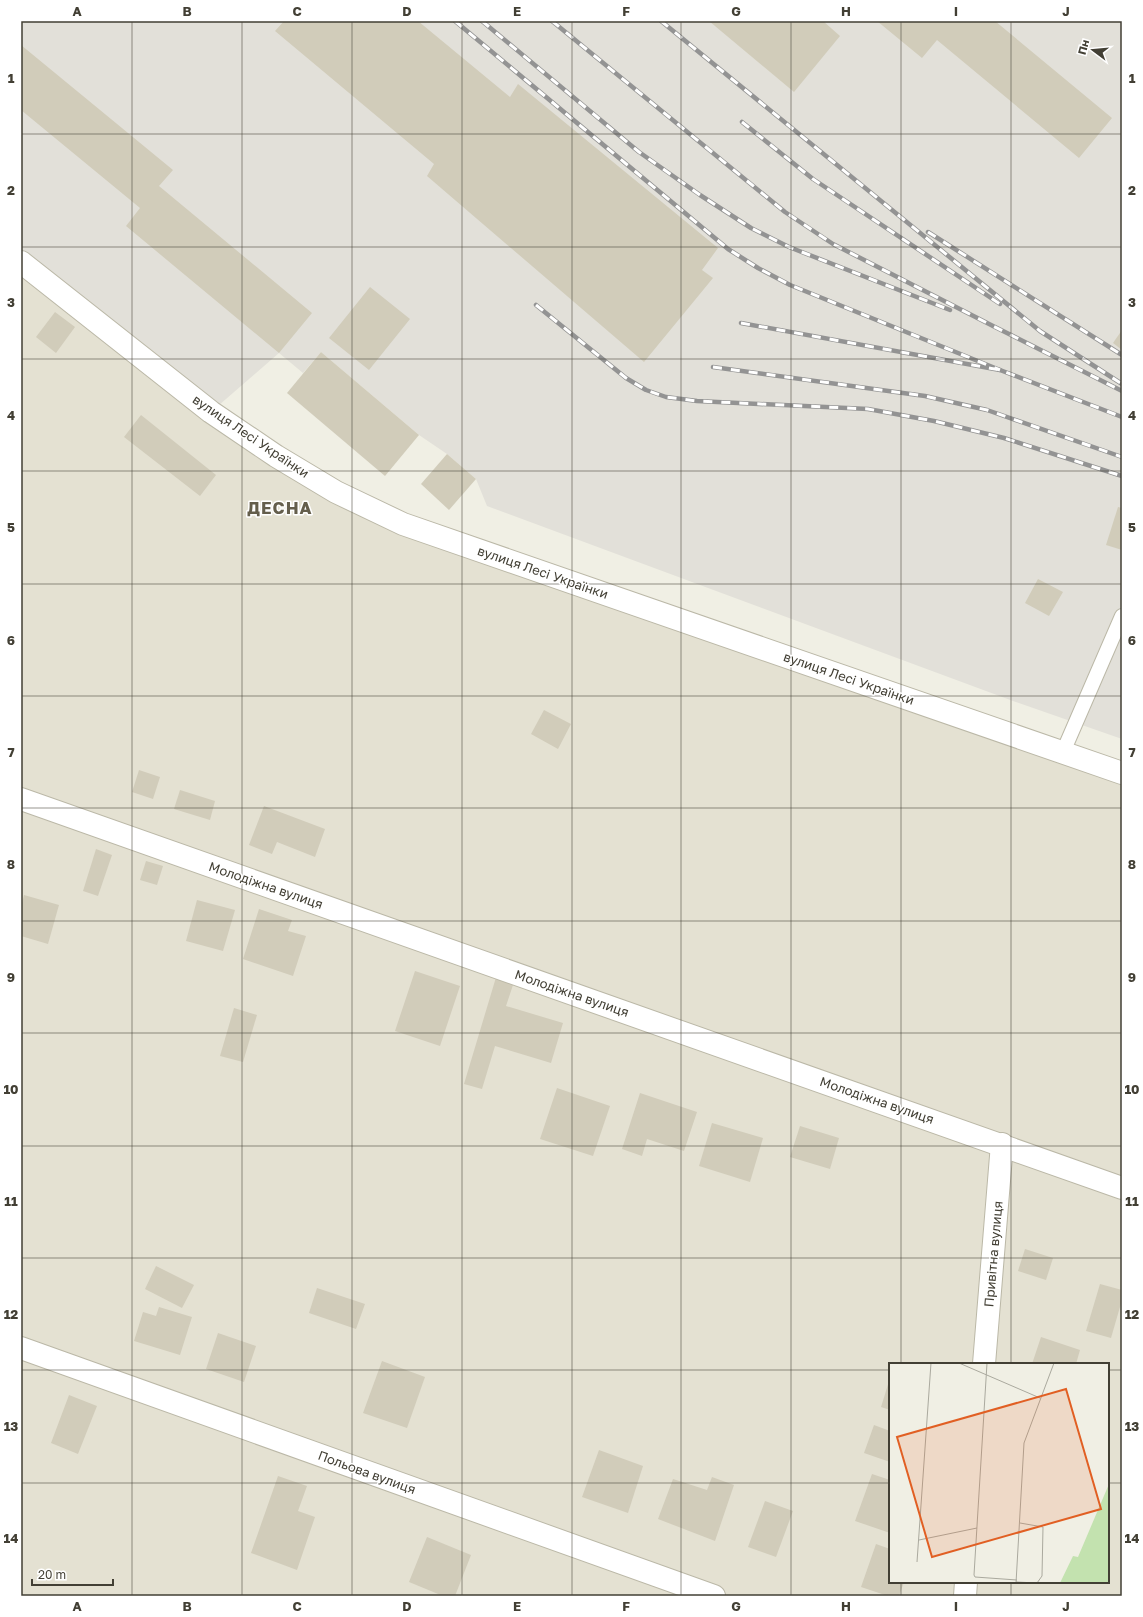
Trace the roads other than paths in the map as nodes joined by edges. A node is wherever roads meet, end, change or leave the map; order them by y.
1 (21, 262) edge
2 (1122, 616) edge
3 (1063, 752) junction
4 (1122, 773) edge
5 (21, 799) edge
6 (1002, 1144) junction
7 (1122, 1188) edge
8 (21, 1348) edge
9 (984, 1363) edge
10 (966, 1583) edge
11 (714, 1596) edge
12 (965, 1596) edge

1 - 3 street, вулиця Лесі Українки
2 - 3 lane
3 - 4 street, вулиця Лесі Українки
5 - 6 street, Молодіжна вулиця
6 - 7 street, Молодіжна вулиця
6 - 9 street, Привітна вулиця
8 - 11 street, Польова вулиця
10 - 12 street

